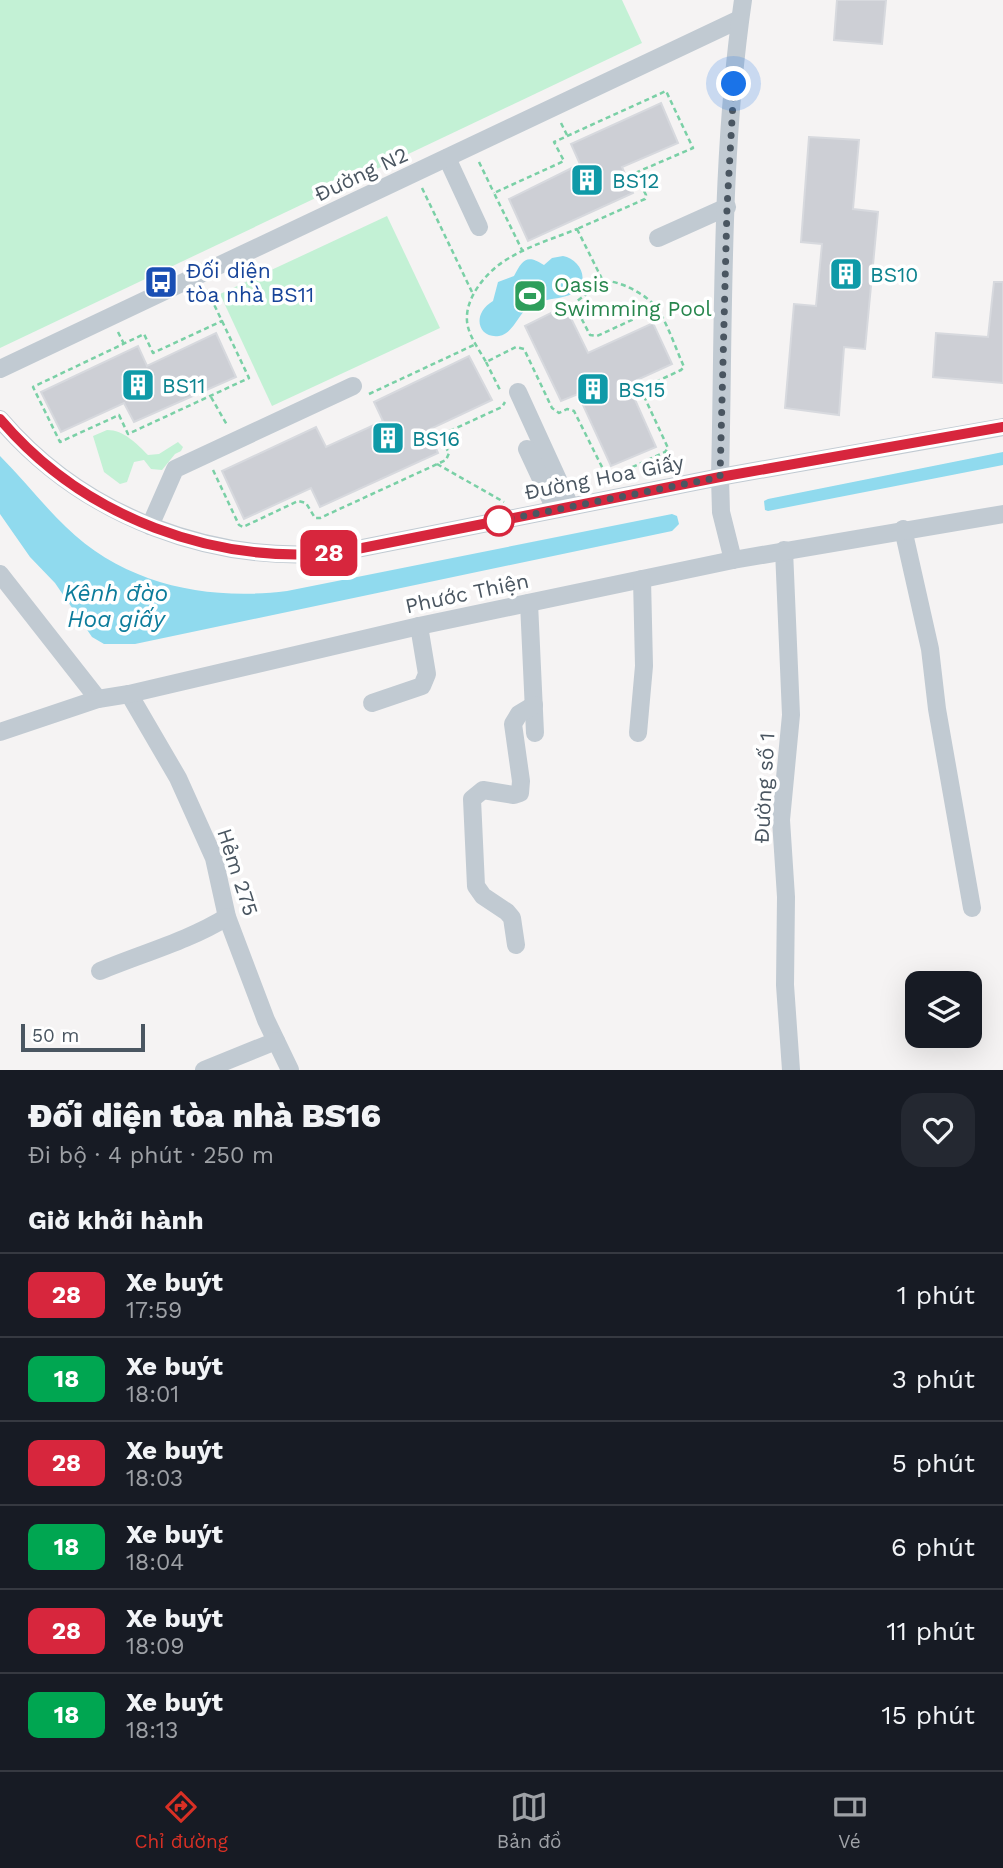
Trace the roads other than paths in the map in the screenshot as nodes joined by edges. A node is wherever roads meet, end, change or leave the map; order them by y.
1 (743, 0) edge
2 (740, 19) junction
3 (447, 158) junction
4 (727, 208) junction
5 (479, 227) dead end
6 (658, 238) dead end
7 (0, 369) edge
8 (518, 392) dead end
9 (356, 393) road end
10 (0, 419) edge
11 (1003, 427) edge
12 (527, 449) dead end
13 (720, 477) junction
14 (563, 508) junction
15 (1003, 514) edge
16 (150, 526) junction
17 (904, 530) junction
18 (784, 550) junction
19 (733, 560) junction
20 (0, 575) edge
21 (642, 579) junction
22 (529, 603) junction
23 (419, 626) junction
24 (129, 694) junction
25 (98, 699) junction
26 (372, 703) dead end
27 (534, 705) junction
28 (0, 732) edge
29 (535, 733) dead end
30 (638, 733) dead end
31 (972, 908) dead end
32 (227, 917) junction
33 (516, 945) dead end
34 (100, 971) dead end
35 (276, 1041) junction
36 (204, 1070) edge
37 (290, 1070) edge
38 (792, 1070) edge

1 - 2 street
2 - 3 street, Đường N2
2 - 4 street
3 - 5 street
3 - 7 street, Đường N2
4 - 6 street
4 - 13 street
8 - 14 street
9 - 16 street
10 - 16 street, Đường Hoa Giấy
11 - 13 street, Đường Hoa Giấy
12 - 14 street
13 - 14 street, Đường Hoa Giấy
13 - 19 street
14 - 16 street, Đường Hoa Giấy
15 - 17 street, Phước Thiện
17 - 18 street, Phước Thiện
17 - 31 street
18 - 19 street, Phước Thiện
18 - 38 street, Đường số 1
19 - 21 street, Phước Thiện
20 - 25 street
21 - 22 street, Phước Thiện
21 - 30 street
22 - 23 street, Phước Thiện
22 - 27 street
23 - 24 street, Phước Thiện
23 - 26 street
24 - 25 street, Phước Thiện
24 - 32 street, Hẻm 275
25 - 28 street, Phước Thiện
27 - 29 street
27 - 33 street
32 - 34 street
32 - 35 street, Hẻm 275
35 - 36 street
35 - 37 street, Hẻm 275

